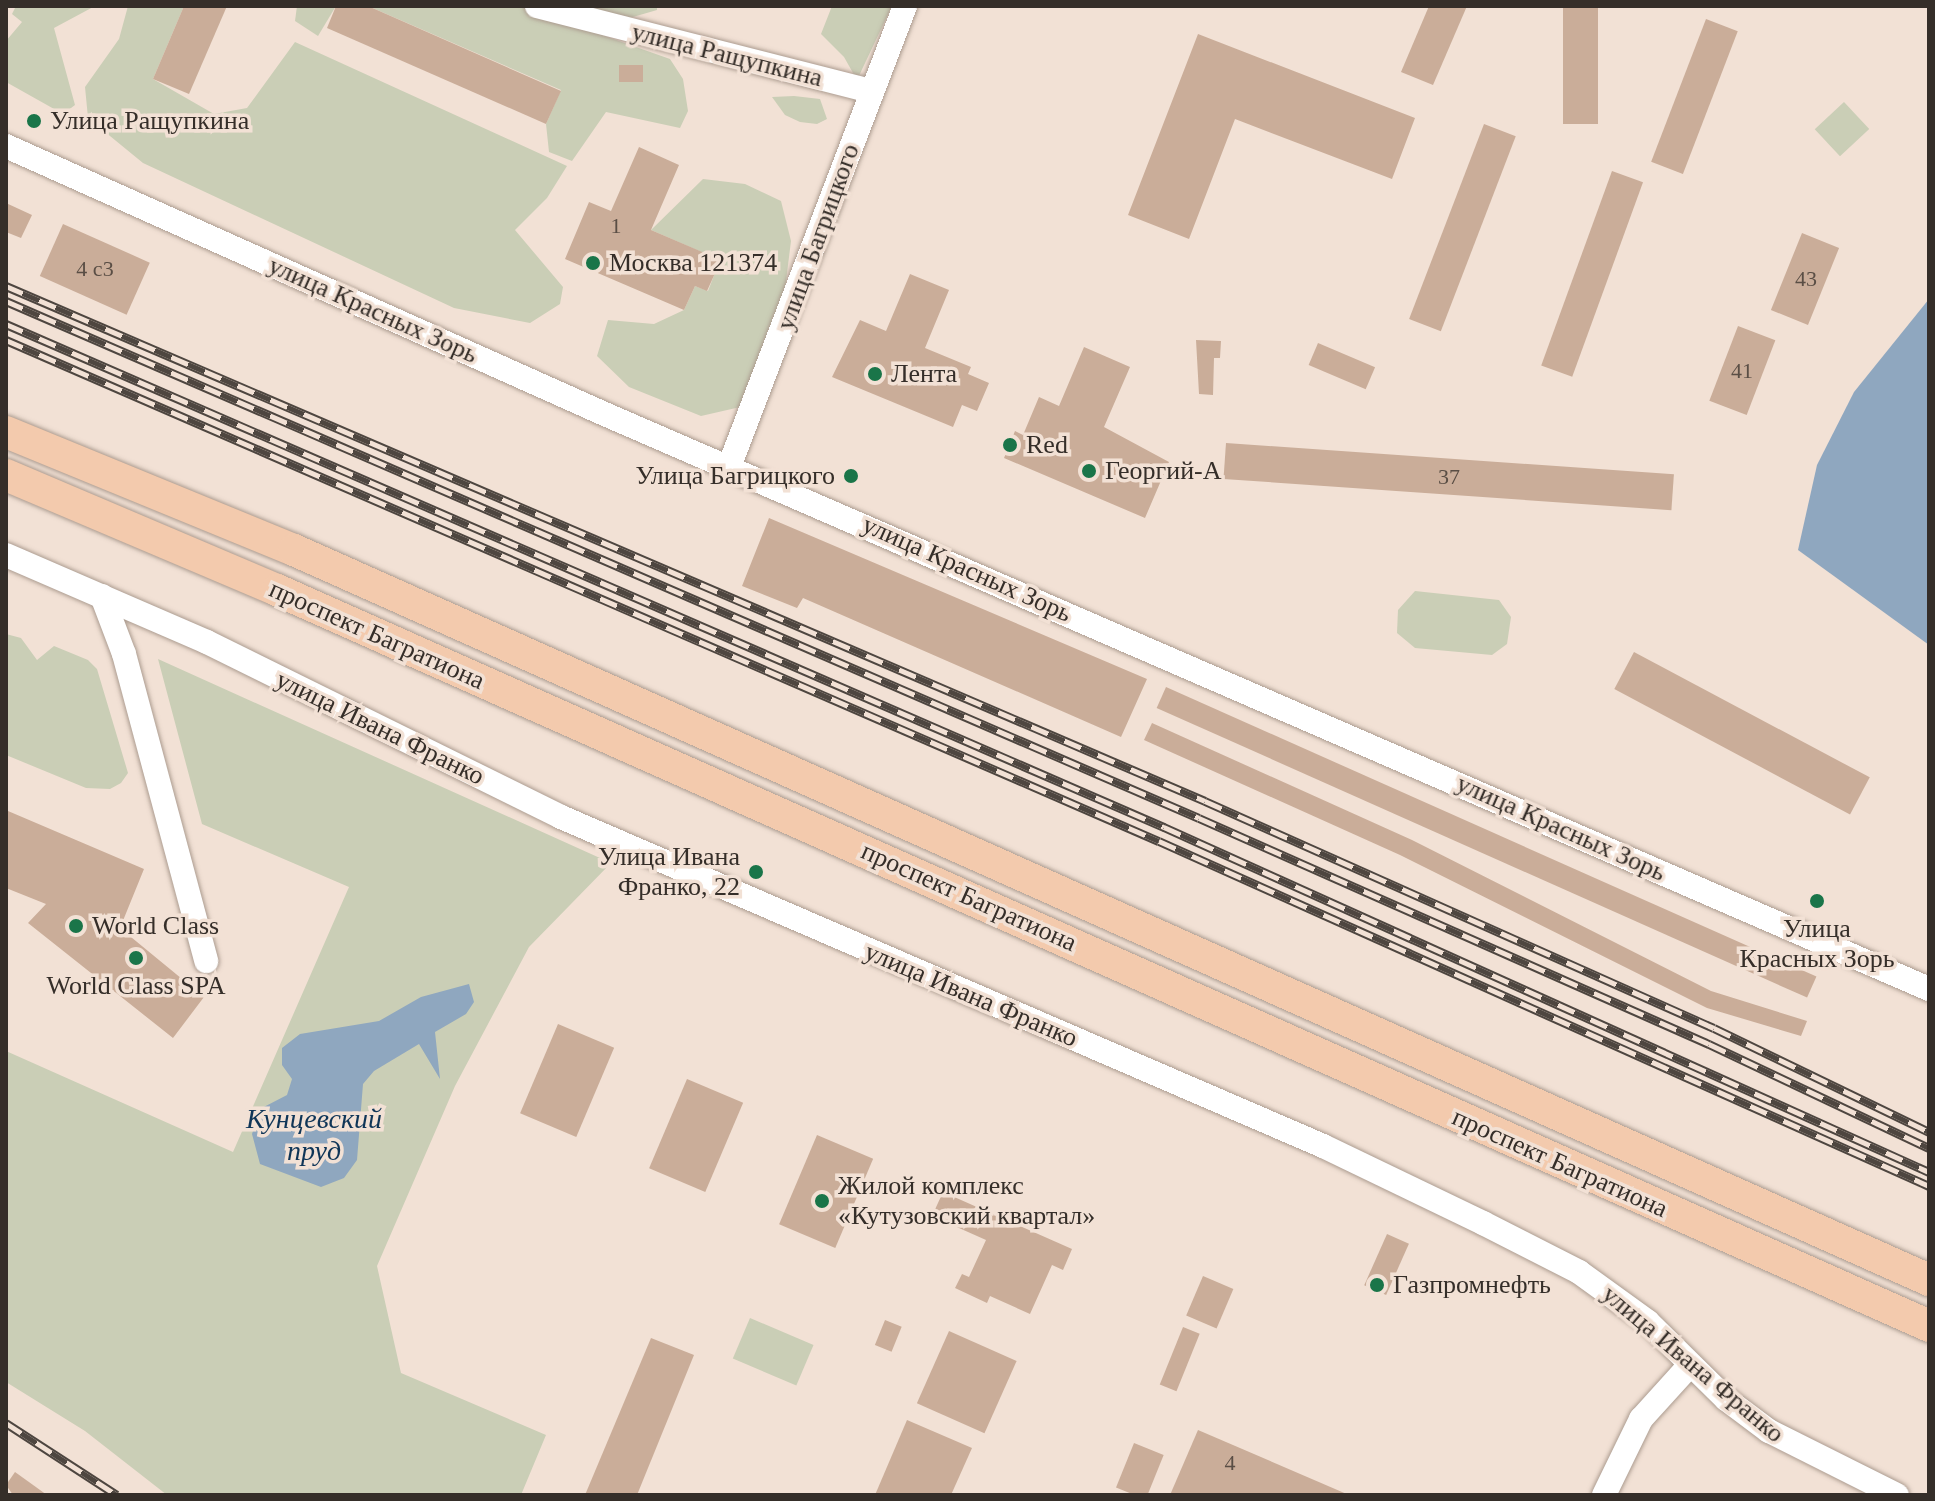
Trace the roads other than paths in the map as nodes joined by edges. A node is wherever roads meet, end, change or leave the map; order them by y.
1 (537, 6) edge
2 (905, 6) edge
3 (871, 91) junction
4 (6, 146) edge
5 (6, 432) edge
6 (729, 467) junction
7 (6, 475) edge
8 (6, 555) edge
9 (102, 596) junction
10 (206, 961) dead end
11 (1929, 989) edge
12 (1929, 1280) edge
13 (1929, 1326) edge
14 (1690, 1365) junction
15 (1604, 1495) edge
16 (1897, 1495) edge

1 - 3 street, улица Ращупкина
2 - 3 street, улица Багрицкого
3 - 6 street, улица Багрицкого
4 - 6 street, улица Красных Зорь
5 - 12 main road, проспект Багратиона
6 - 11 street, улица Красных Зорь
7 - 13 main road, проспект Багратиона
8 - 9 street, улица Ивана Франко
9 - 10 street
9 - 14 street, улица Ивана Франко
14 - 15 street
14 - 16 street, улица Ивана Франко

